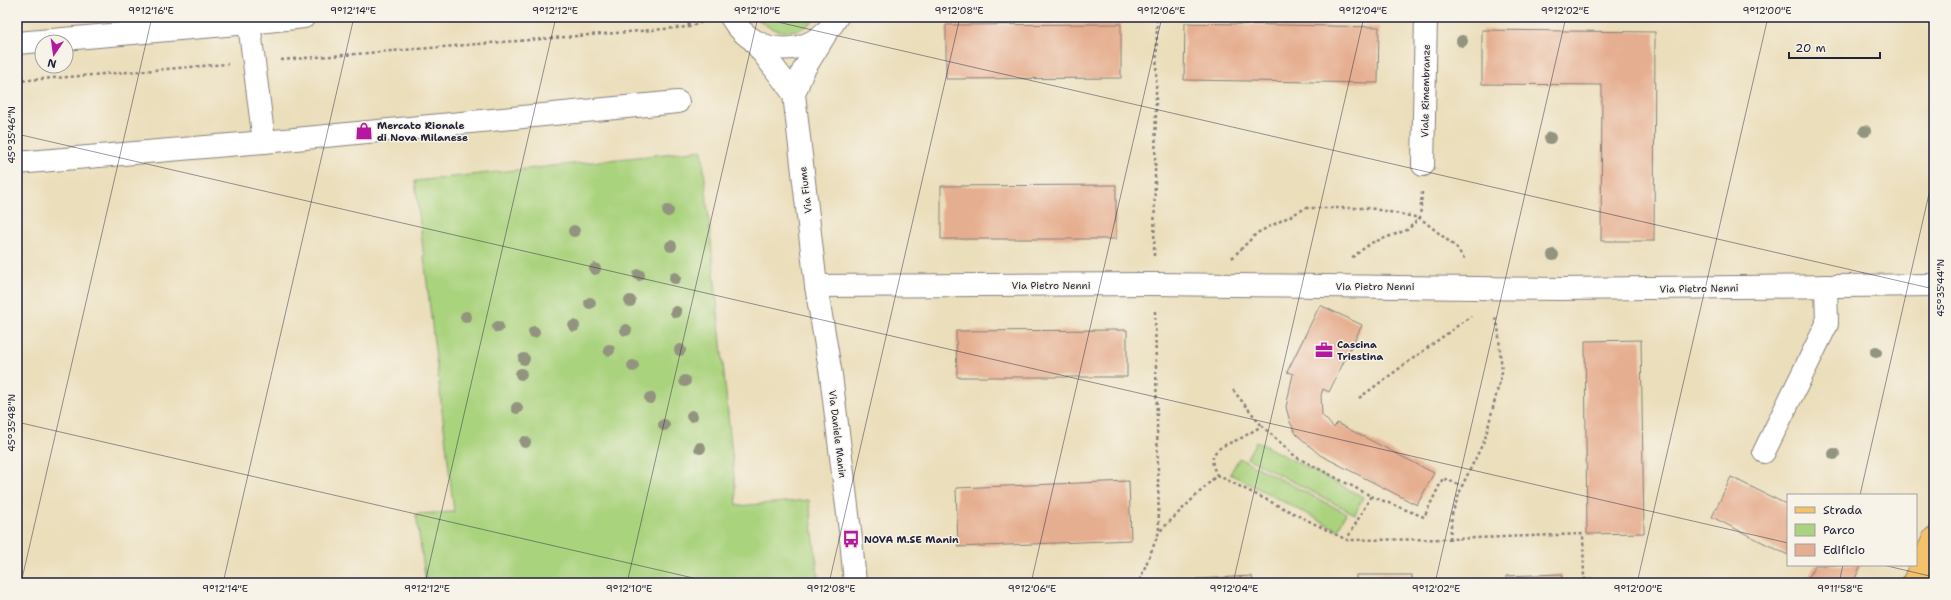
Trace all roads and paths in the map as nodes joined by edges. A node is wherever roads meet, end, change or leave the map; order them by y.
1 (304, 17) edge
2 (688, 17) edge
3 (1426, 17) edge
4 (721, 18) edge
5 (249, 24) junction
6 (832, 24) edge
7 (689, 27) junction
8 (753, 40) junction
9 (17, 43) edge
10 (254, 62) junction
11 (17, 81) edge
12 (794, 94) junction
13 (678, 102) dead end
14 (264, 142) junction
15 (17, 163) edge
16 (1423, 165) joint
17 (1420, 218) junction
18 (1217, 285) junction
19 (1934, 285) edge
20 (816, 286) junction
21 (1340, 286) junction
22 (1826, 286) junction
23 (1486, 295) junction
24 (1233, 390) dead end
25 (1359, 398) dead end
26 (1262, 426) junction
27 (1764, 452) dead end
28 (1217, 475) junction
29 (1462, 486) junction
30 (1370, 496) junction
31 (1934, 538) edge
32 (1450, 539) junction
33 (1346, 540) junction
34 (855, 583) edge
35 (1099, 583) edge
36 (1139, 583) edge
37 (1592, 583) edge
38 (1912, 583) edge

1 - 5 street
2 - 7 path
3 - 16 street, Viale Rimembranze
4 - 7 path
4 - 8 street
5 - 9 street
5 - 10 street
6 - 8 street
6 - 12 street, Via Fiume
7 - 10 path
8 - 12 street
10 - 11 path
10 - 14 street
12 - 20 street, Via Fiume
13 - 14 street
14 - 15 street
16 - 17 path
17 - 18 path
17 - 21 path
17 - 23 path
18 - 20 street, Via Pietro Nenni
18 - 21 street, Via Pietro Nenni
19 - 22 street, Via Pietro Nenni
20 - 34 street, Via Daniele Manin
21 - 23 street, Via Pietro Nenni
22 - 23 street, Via Pietro Nenni
22 - 27 street
23 - 25 path
23 - 29 path
24 - 26 path
26 - 28 path
26 - 30 path
28 - 33 path
28 - 36 path
29 - 30 path
29 - 32 path
30 - 33 path
31 - 38 main road
32 - 33 path
32 - 37 path
35 - 36 path

